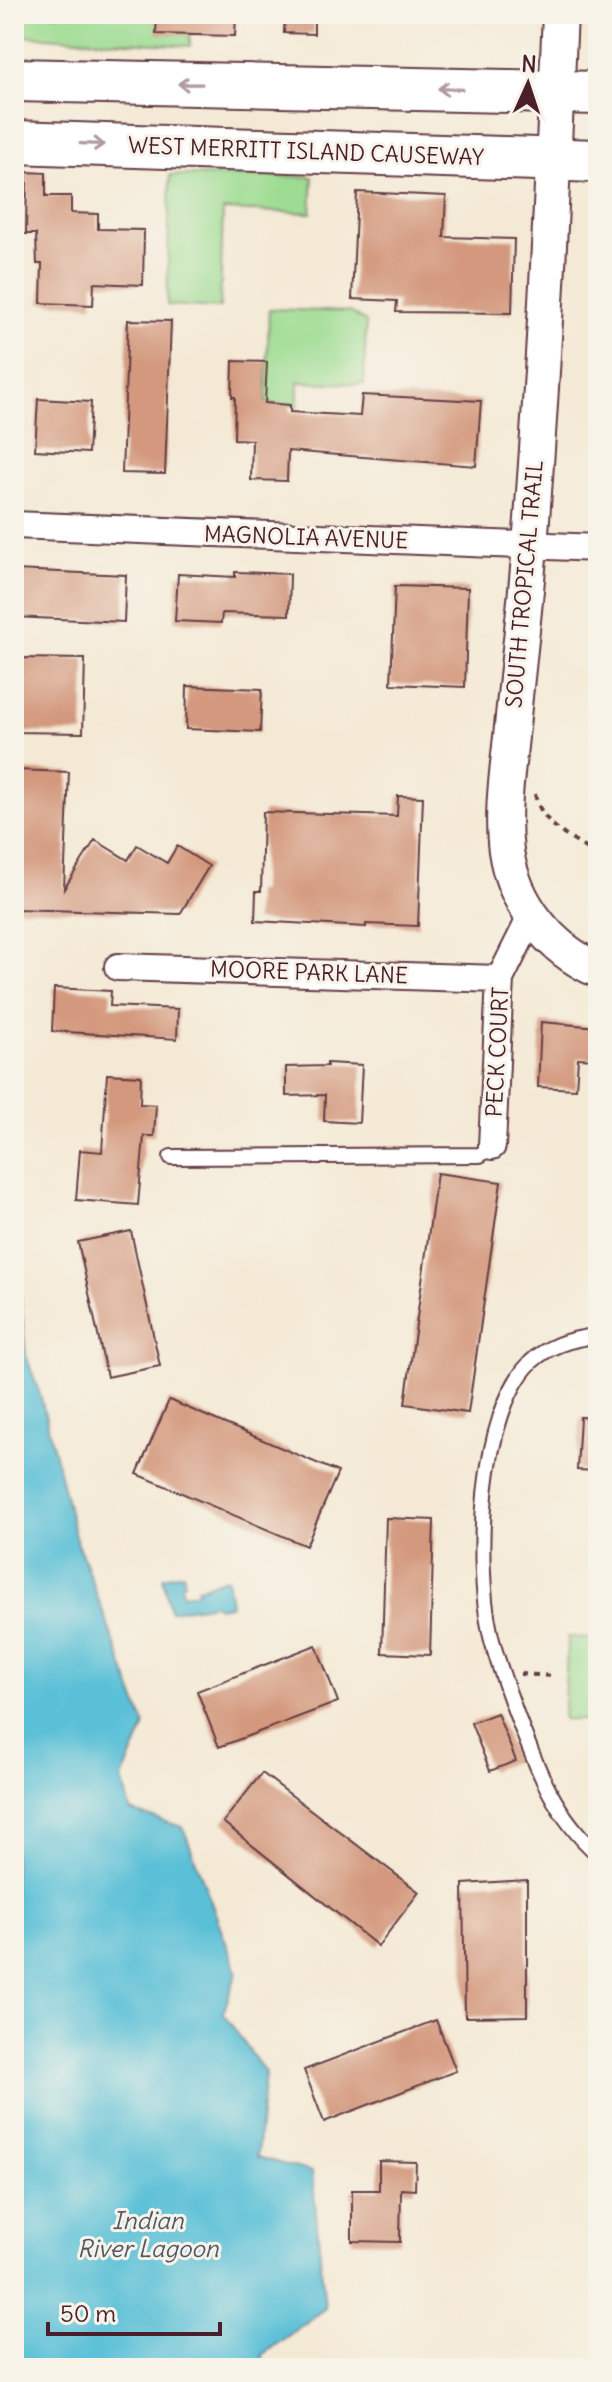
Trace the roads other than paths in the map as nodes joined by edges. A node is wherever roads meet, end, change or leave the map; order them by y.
1 (560, 14) edge
2 (14, 80) edge
3 (556, 91) junction
4 (598, 93) edge
5 (14, 142) edge
6 (555, 159) junction
7 (598, 161) edge
8 (14, 525) edge
9 (530, 545) junction
10 (598, 548) edge
11 (531, 917) junction
12 (118, 967) dead end
13 (598, 970) edge
14 (500, 979) junction
15 (492, 1146) joint
16 (171, 1157) dead end
17 (598, 1336) edge
18 (598, 1854) edge

1 - 3 street, SOUTH TROPICAL TRAIL
3 -> 2 main road
3 - 4 main road
3 - 6 street, SOUTH TROPICAL TRAIL
5 -> 6 main road, WEST MERRITT ISLAND CAUSEWAY
6 - 7 main road, WEST MERRITT ISLAND CAUSEWAY
6 - 9 street, SOUTH TROPICAL TRAIL
8 - 9 street, MAGNOLIA AVENUE
9 - 10 street, MAGNOLIA AVENUE
9 - 11 street, SOUTH TROPICAL TRAIL
11 - 13 street, SOUTH TROPICAL TRAIL
11 - 14 street, PECK COURT
12 - 14 street, MOORE PARK LANE
14 - 15 street, PECK COURT
15 - 16 lane
17 - 18 lane

